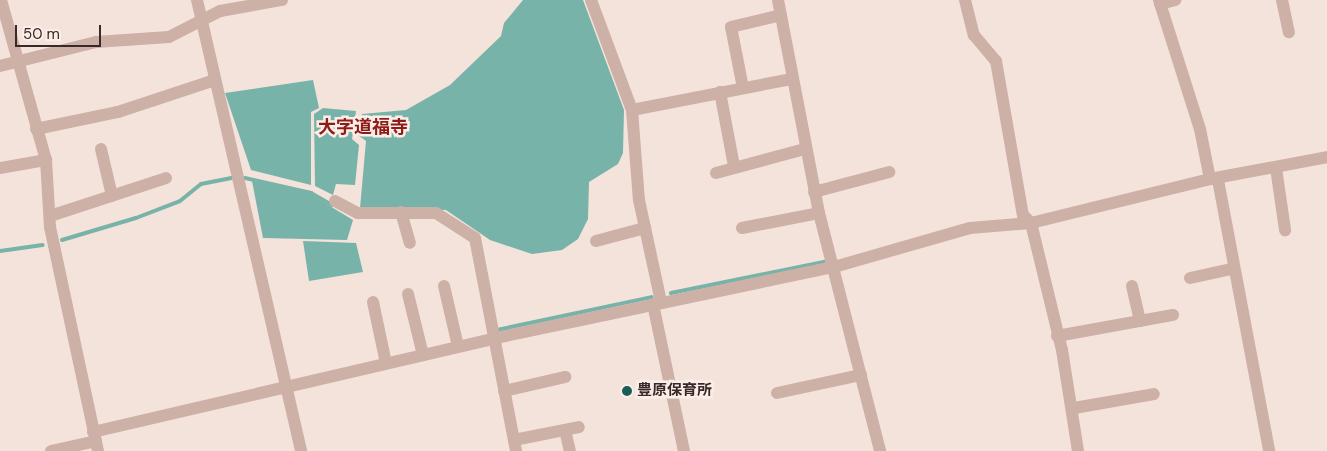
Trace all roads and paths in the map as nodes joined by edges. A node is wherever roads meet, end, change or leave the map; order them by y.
1 (197, 0) edge
2 (282, 0) edge
3 (591, 0) edge
4 (778, 0) edge
5 (965, 0) edge
6 (1175, 0) edge
7 (1282, 0) edge
8 (3, 1) edge
9 (1159, 2) edge
10 (780, 15) junction
11 (201, 22) junction
12 (1289, 32) dead end
13 (15, 63) junction
14 (0, 66) edge
15 (791, 79) junction
16 (215, 80) junction
17 (743, 88) junction
18 (720, 92) junction
19 (632, 110) junction
20 (36, 128) junction
21 (101, 149) dead end
22 (805, 150) junction
23 (1327, 157) edge
24 (46, 160) junction
25 (734, 166) junction
26 (0, 168) edge
27 (1276, 168) junction
28 (889, 172) dead end
29 (716, 173) dead end
30 (166, 178) dead end
31 (1214, 179) junction
32 (814, 192) junction
33 (112, 196) junction
34 (335, 200) dead end
35 (401, 212) junction
36 (819, 213) junction
37 (50, 216) junction
38 (1031, 223) junction
39 (645, 228) junction
40 (742, 228) dead end
41 (1285, 230) dead end
42 (596, 241) dead end
43 (410, 243) dead end
44 (834, 268) junction
45 (1232, 269) junction
46 (1190, 278) dead end
47 (444, 286) dead end
48 (1132, 286) dead end
49 (408, 294) dead end
50 (373, 302) dead end
51 (657, 303) junction
52 (1173, 315) dead end
53 (1140, 321) junction
54 (1057, 336) junction
55 (496, 338) junction
56 (458, 346) junction
57 (423, 354) junction
58 (386, 363) junction
59 (861, 375) junction
60 (565, 377) dead end
61 (287, 386) junction
62 (504, 391) junction
63 (778, 392) dead end
64 (1154, 394) dead end
65 (1074, 408) junction
66 (579, 427) dead end
67 (565, 430) junction
68 (96, 442) edge
69 (518, 443) edge
70 (51, 451) edge
71 (301, 451) edge
72 (570, 451) edge
73 (684, 451) edge
74 (880, 451) edge
75 (1078, 451) edge
76 (1270, 451) edge

1 - 11 street
2 - 11 street
3 - 19 street
4 - 10 street
5 - 38 street
6 - 9 street
7 - 12 street
8 - 13 street
9 - 31 street
10 - 15 street
10 - 17 street
11 - 13 street
11 - 16 street
13 - 14 street
13 - 20 street
15 - 17 street
15 - 22 street
16 - 20 street
16 - 61 street
17 - 18 street
18 - 19 street
18 - 25 street
19 - 39 street
20 - 24 street
21 - 33 street
22 - 25 street
22 - 32 street
23 - 27 street
24 - 26 street
24 - 37 street
25 - 29 street
27 - 31 street
27 - 41 street
28 - 32 street
30 - 33 street
31 - 38 street
31 - 45 street
32 - 36 street
33 - 37 street
34 - 35 street
35 - 43 street
35 - 55 street
36 - 40 street
36 - 44 street
37 - 68 street
38 - 44 street
38 - 54 street
39 - 42 street
39 - 51 street
44 - 51 street
44 - 59 street
45 - 46 street
45 - 76 street
47 - 56 street
48 - 53 street
49 - 57 street
50 - 58 street
51 - 55 street
51 - 73 street
52 - 53 street
53 - 54 street
54 - 65 street
55 - 56 street
55 - 62 street
56 - 57 street
57 - 58 street
58 - 61 street
59 - 63 street
59 - 74 street
60 - 62 street
61 - 68 street
61 - 71 street
62 - 69 street
64 - 65 street
65 - 75 street
66 - 67 street
67 - 69 street
67 - 72 street
68 - 70 street

